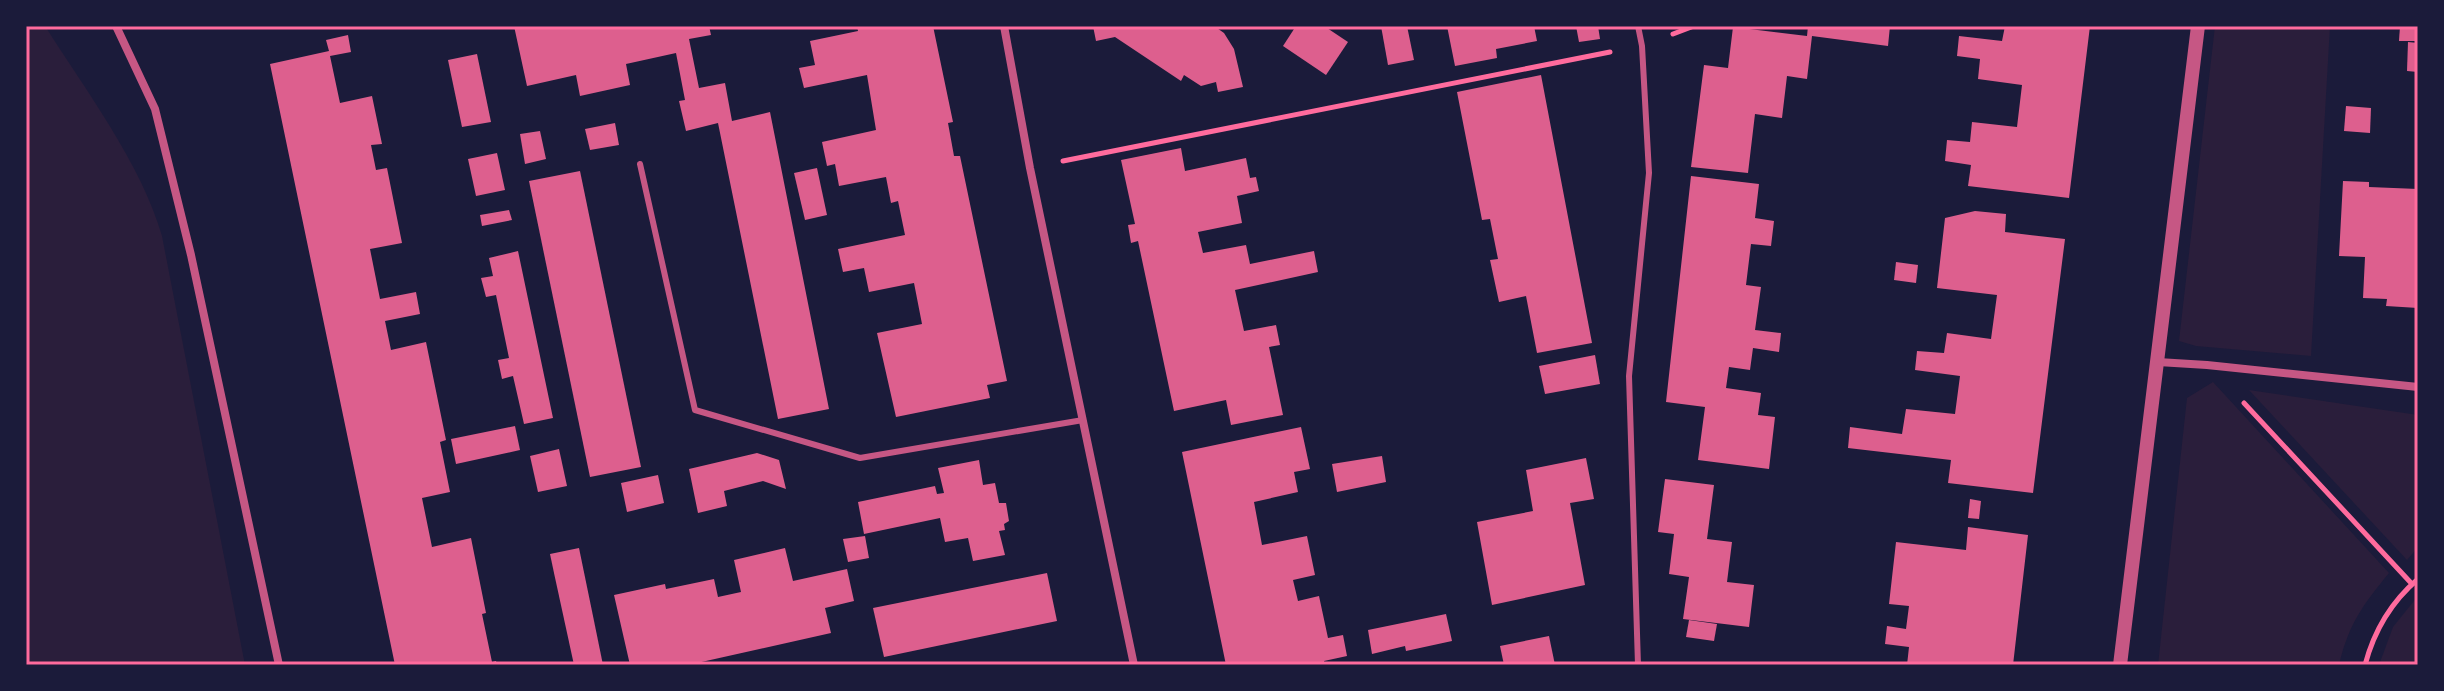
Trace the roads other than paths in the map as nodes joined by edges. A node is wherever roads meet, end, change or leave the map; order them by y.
1 (116, 26) edge
2 (1004, 26) edge
3 (1638, 26) edge
4 (2198, 26) edge
5 (640, 164) dead end
6 (2158, 362) junction
7 (2418, 387) edge
8 (1083, 420) junction
9 (279, 665) edge
10 (1134, 665) edge
11 (1638, 665) edge
12 (2120, 665) edge

1 - 9 street
2 - 8 street
3 - 11 lane
4 - 6 street
5 - 8 lane
6 - 7 street
6 - 12 street
8 - 10 street

